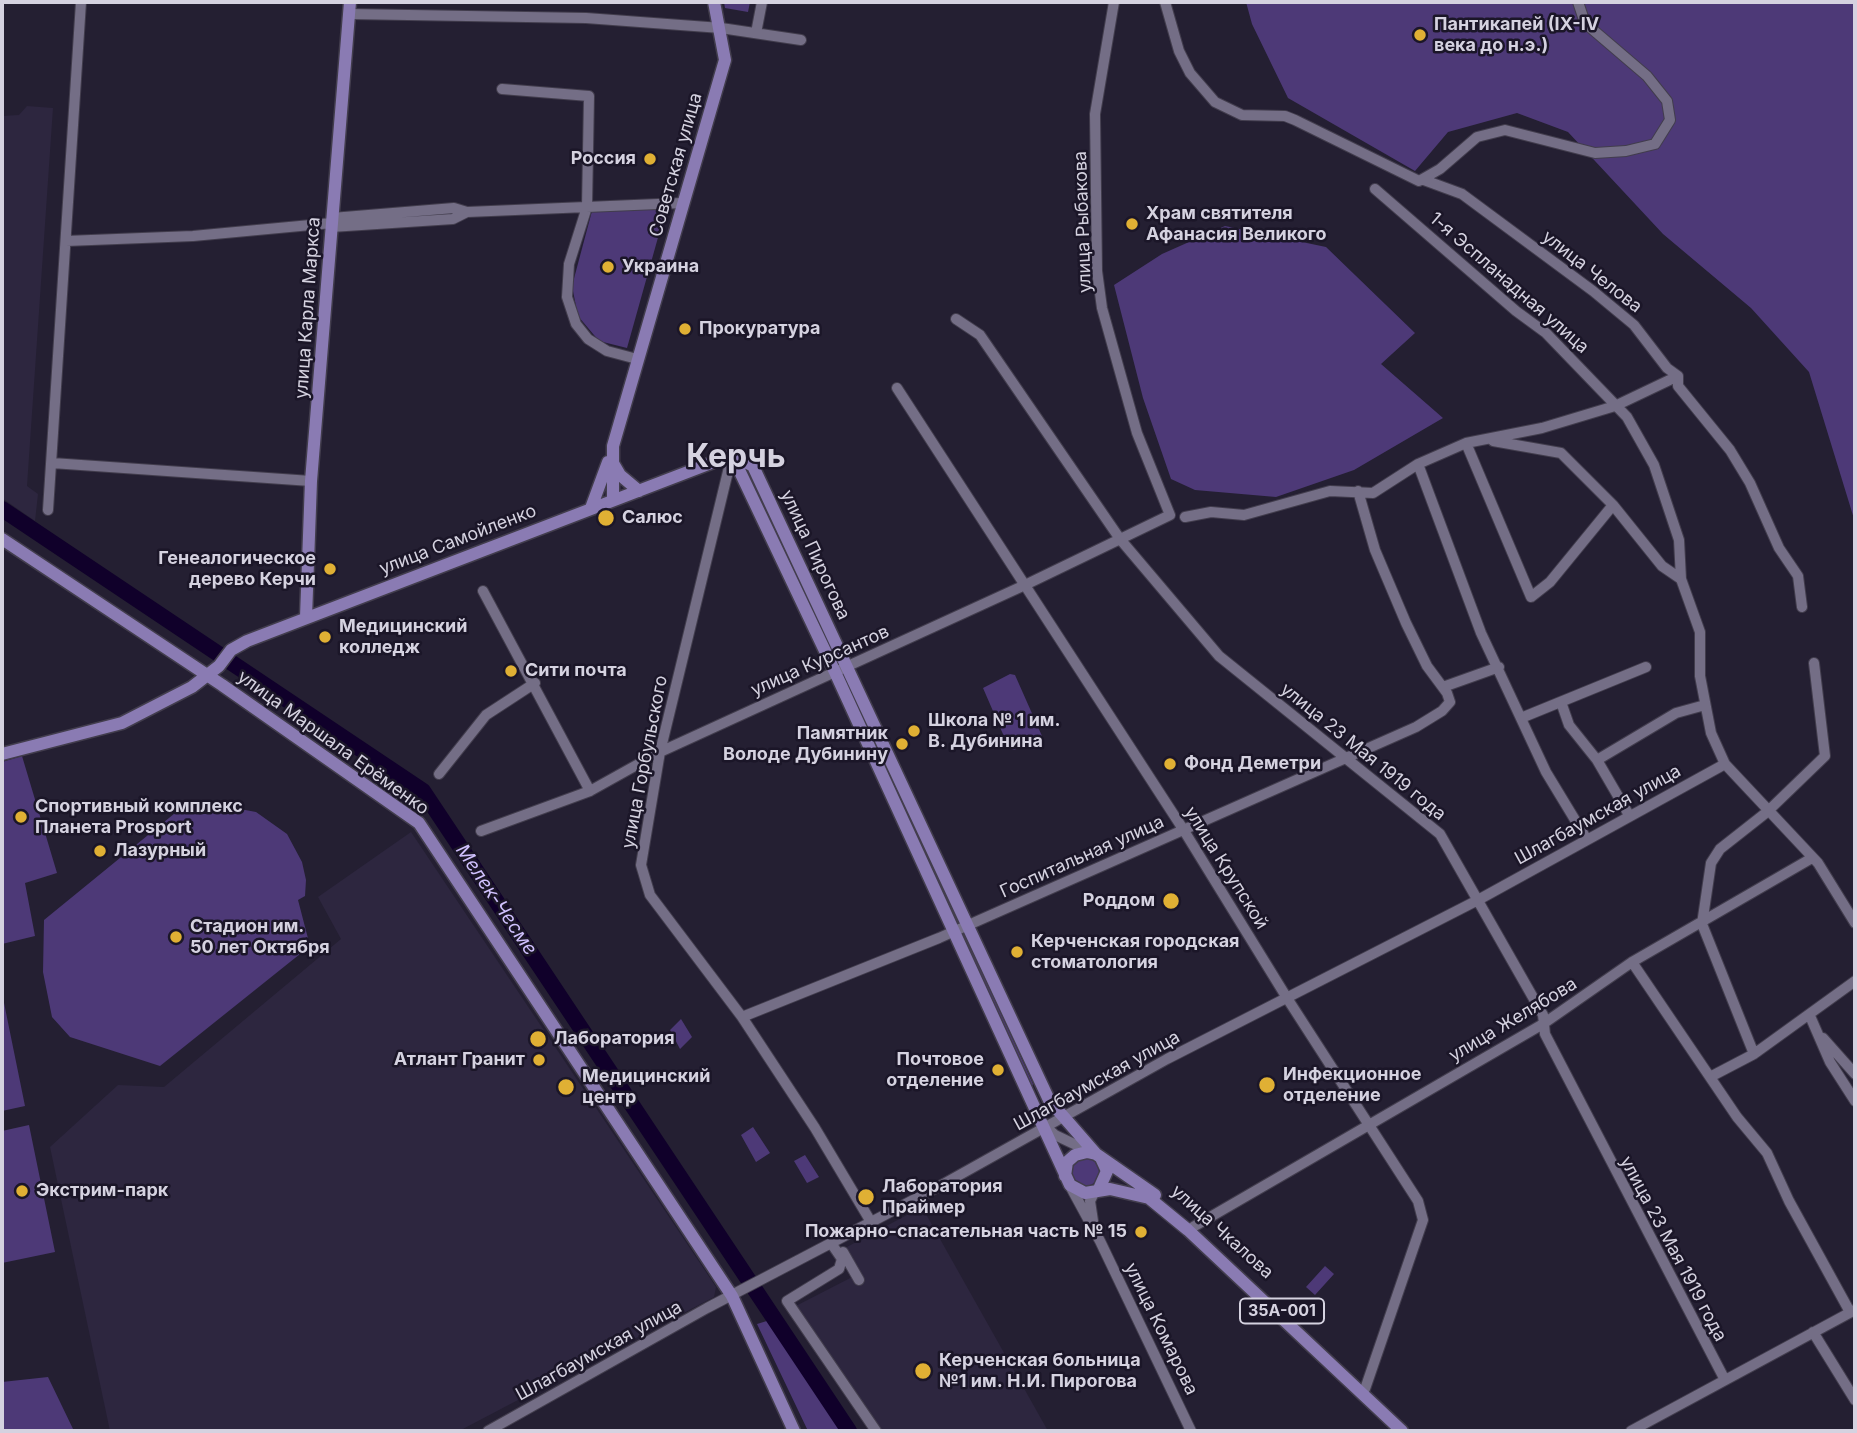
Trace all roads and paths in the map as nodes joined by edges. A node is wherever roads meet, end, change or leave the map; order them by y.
1 (81, 2) edge
2 (715, 2) edge
3 (762, 2) edge
4 (1114, 2) edge
5 (1165, 2) edge
6 (1578, 2) edge
7 (350, 8) edge
8 (721, 28) junction
9 (756, 33) junction
10 (801, 40) dead end
11 (502, 89) dead end
12 (1423, 180) junction
13 (1375, 189) dead end
14 (682, 203) junction
15 (587, 207) junction
16 (332, 222) junction
17 (66, 242) junction
18 (956, 319) dead end
19 (637, 359) junction
20 (1678, 376) junction
21 (897, 388) dead end
22 (1615, 406) junction
23 (1488, 440) junction
24 (1466, 443) junction
25 (611, 455) junction
26 (732, 455) junction
27 (52, 463) junction
28 (1418, 464) junction
29 (311, 481) junction
30 (639, 491) junction
31 (1358, 491) junction
32 (613, 499) junction
33 (1613, 505) junction
34 (591, 508) junction
35 (48, 510) dead end
36 (1170, 515) joint
37 (1185, 517) dead end
38 (2, 539) edge
39 (1120, 540) junction
40 (1681, 579) junction
41 (1024, 585) junction
42 (483, 591) dead end
43 (1802, 607) dead end
44 (306, 617) junction
45 (1814, 663) dead end
46 (1499, 667) junction
47 (1646, 667) dead end
48 (841, 669) junction
49 (208, 676) junction
50 (535, 683) junction
51 (1443, 687) junction
52 (1561, 702) junction
53 (1705, 705) junction
54 (1521, 718) junction
55 (660, 752) junction
56 (2, 754) edge
57 (1346, 755) junction
58 (1597, 760) junction
59 (1725, 764) junction
60 (439, 774) dead end
61 (590, 790) junction
62 (1767, 811) junction
63 (1629, 815) junction
64 (1184, 828) junction
65 (481, 831) dead end
66 (1586, 838) junction
67 (1812, 858) junction
68 (1478, 900) junction
69 (1855, 923) edge
70 (1702, 924) junction
71 (967, 926) junction
72 (953, 932) junction
73 (1632, 962) junction
74 (1855, 981) edge
75 (1287, 998) junction
76 (1810, 1016) junction
77 (742, 1017) junction
78 (1544, 1024) junction
79 (1818, 1033) junction
80 (1754, 1054) junction
81 (1855, 1074) edge
82 (1710, 1077) junction
83 (1855, 1101) edge
84 (1063, 1118) junction
85 (1369, 1123) junction
86 (1046, 1127) junction
87 (1097, 1155) junction
88 (1066, 1179) junction
89 (1097, 1190) junction
90 (1151, 1196) junction
91 (871, 1222) junction
92 (1190, 1229) junction
93 (833, 1241) junction
94 (1100, 1241) junction
95 (844, 1258) junction
96 (859, 1280) dead end
97 (736, 1294) junction
98 (1854, 1311) edge
99 (1813, 1332) junction
100 (1724, 1380) junction
101 (1364, 1392) junction
102 (1855, 1400) edge
103 (488, 1431) edge
104 (794, 1431) edge
105 (876, 1431) edge
106 (1191, 1431) edge
107 (1402, 1431) edge
108 (1410, 1431) edge
109 (1631, 1431) edge

1 - 17 street
2 - 8 main road, Советская улица
3 - 9 street
4 - 36 street, улица Рыбакова
5 - 12 street, улица Челова
6 - 12 street
7 - 8 street
7 - 16 main road, улица Карла Маркса
8 - 9 street
8 - 14 main road, Советская улица
9 - 10 street
11 - 15 street
12 - 20 street, улица Челова
13 - 22 street, 1-я Эспланадная улица
14 - 15 street
14 - 19 main road, Советская улица
15 - 16 street
15 - 19 street
16 - 17 street
16 - 29 main road, улица Карла Маркса
17 - 27 street
18 - 39 street, улица 23 Мая 1919 года
19 - 25 main road, Советская улица
20 - 22 street
20 - 43 street, улица Челова
21 - 41 street, улица Крупской
22 - 23 street
22 - 40 street, 1-я Эспланадная улица
23 - 24 street
23 - 33 street
24 - 28 street
24 - 33 street
25 - 30 main road
25 - 32 main road, Советская улица
25 - 34 main road
26 - 30 main road, улица Самойленко
26 - 48 main road, улица Пирогова
26 - 55 street, улица Горбульского
27 - 29 street
27 - 35 street
28 - 31 street
28 - 46 street
29 - 44 main road, улица Карла Маркса
30 - 32 main road, улица Самойленко
31 - 37 street
31 - 51 street
32 - 34 main road, улица Самойленко
33 - 40 street
34 - 44 main road, улица Самойленко
36 - 39 street, улица Курсантов
38 - 49 main road, улица Маршала Ерёменко
39 - 41 street, улица Курсантов
39 - 57 street, улица 23 Мая 1919 года
40 - 53 street, 1-я Эспланадная улица
41 - 48 street, улица Курсантов
41 - 64 street, улица Крупской
42 - 50 street
44 - 49 main road, улица Самойленко
45 - 62 street
46 - 51 street
46 - 54 street
47 - 52 street
48 - 55 street, улица Курсантов
48 - 71 main road, улица Пирогова
48 - 72 main road, улица Пирогова
49 - 56 main road, улица Самойленко
49 - 97 main road, улица Маршала Ерёменко
50 - 60 street
50 - 61 street
51 - 57 street, Госпитальная улица
52 - 54 street
52 - 58 street
53 - 58 street
53 - 59 street, 1-я Эспланадная улица
54 - 66 street
55 - 61 street, улица Курсантов
55 - 77 street, улица Горбульского
57 - 64 street, Госпитальная улица
57 - 68 street, улица 23 Мая 1919 года
58 - 63 street
59 - 62 street, 1-я Эспланадная улица
59 - 63 street, Шлагбаумская улица
61 - 65 street, улица Курсантов
62 - 67 street, 1-я Эспланадная улица
62 - 70 street
63 - 66 street, Шлагбаумская улица
64 - 71 street, Госпитальная улица
64 - 75 street, улица Крупской
66 - 68 street, Шлагбаумская улица
67 - 69 street, 1-я Эспланадная улица
67 - 70 street, улица Желябова
68 - 75 street, Шлагбаумская улица
68 - 78 street, улица 23 Мая 1919 года
70 - 73 street, улица Желябова
70 - 80 street
71 - 72 street, Госпитальная улица
71 - 84 main road, улица Пирогова
72 - 77 street, Госпитальная улица
72 - 86 main road, улица Пирогова
73 - 78 street, улица Желябова
73 - 82 street
74 - 76 street
75 - 84 street, Шлагбаумская улица
75 - 85 street, улица Крупской
76 - 79 street
76 - 80 street
77 - 91 street, улица Горбульского
78 - 85 street, улица Желябова
78 - 100 street, улица 23 Мая 1919 года
79 - 81 street
79 - 83 street
80 - 82 street
82 - 98 street
84 - 86 street, Шлагбаумская улица
84 - 87 main road, улица Пирогова
85 - 92 street, улица Желябова
85 - 101 street, улица Крупской
86 - 87 street
86 - 88 main road, улица Комарова
86 - 91 street, Шлагбаумская улица
87 - 88 main road
87 - 89 main road
87 - 90 main road, улица Чкалова
88 - 89 main road, улица Чкалова
88 - 94 street, улица Комарова
89 - 90 main road, улица Чкалова
89 - 94 street, улица Комарова
90 - 92 main road, улица Чкалова / 35А-001
91 - 93 street, Шлагбаумская улица
92 - 101 main road, улица Чкалова / 35А-001
93 - 95 street
93 - 97 street, Шлагбаумская улица
94 - 106 street, улица Комарова
95 - 96 street
95 - 105 street
97 - 103 street, Шлагбаумская улица
97 - 104 main road, улица Маршала Ерёменко
98 - 99 street
99 - 100 street
99 - 102 street
100 - 109 street
101 - 107 main road, улица Чкалова / 35А-001
101 - 108 main road, улица Чкалова / 35А-001

